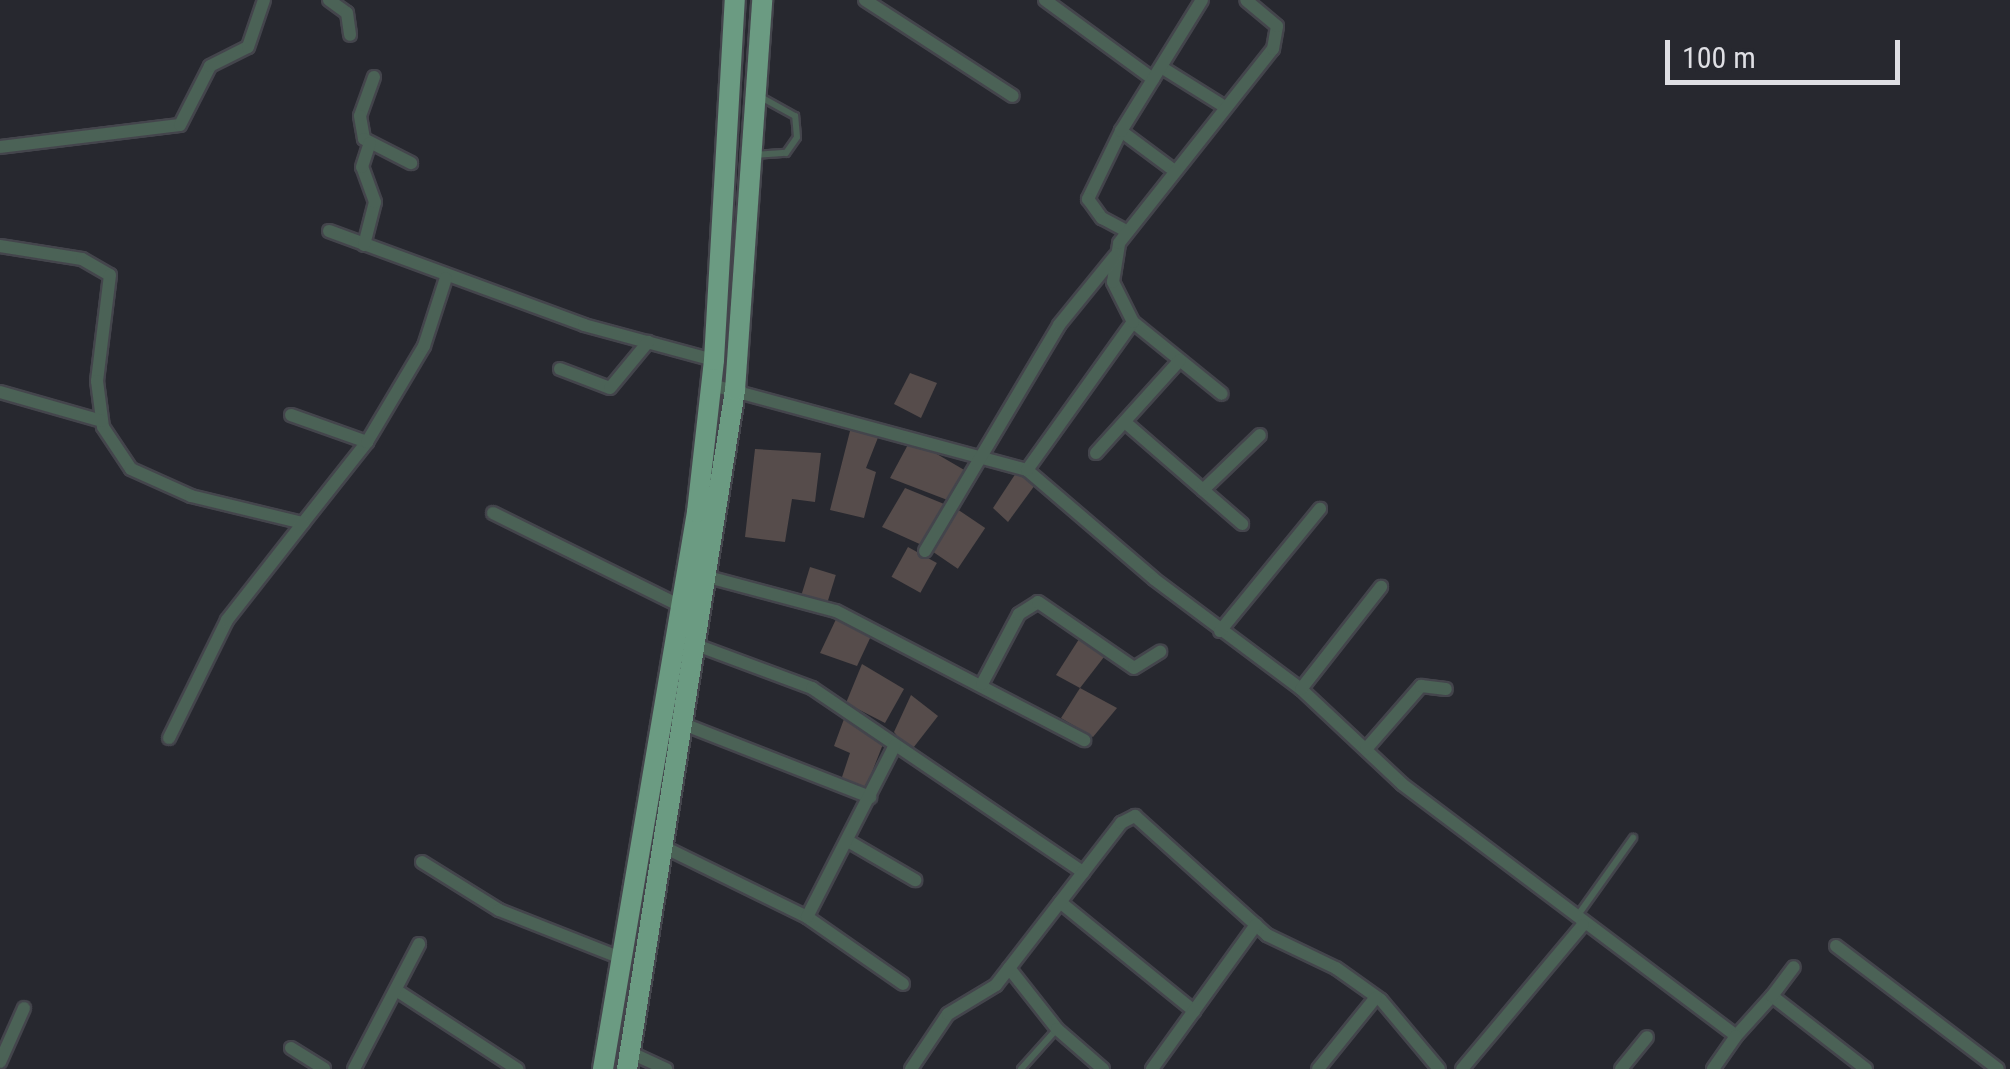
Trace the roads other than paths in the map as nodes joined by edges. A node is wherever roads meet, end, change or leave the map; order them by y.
1 (264, 0) edge
2 (329, 0) edge
3 (735, 0) edge
4 (762, 0) edge
5 (865, 0) edge
6 (1045, 0) edge
7 (1202, 0) edge
8 (1246, 0) edge
9 (350, 36) dead end
10 (1157, 73) junction
11 (374, 77) dead end
12 (756, 94) junction
13 (1013, 96) dead end
14 (1224, 108) junction
15 (1121, 132) junction
16 (370, 143) junction
17 (0, 147) edge
18 (752, 155) junction
19 (411, 163) dead end
20 (1172, 170) junction
21 (1126, 231) junction
22 (329, 232) dead end
23 (0, 246) edge
24 (364, 246) junction
25 (1117, 254) junction
26 (446, 278) junction
27 (1133, 322) junction
28 (648, 342) junction
29 (714, 360) junction
30 (1180, 360) junction
31 (560, 368) dead end
32 (712, 386) junction
33 (735, 390) junction
34 (0, 392) edge
35 (1222, 394) dead end
36 (291, 415) dead end
37 (102, 421) junction
38 (1126, 423) junction
39 (1260, 436) dead end
40 (367, 442) junction
41 (1096, 453) dead end
42 (975, 460) junction
43 (1027, 470) junction
44 (1203, 490) junction
45 (1320, 509) dead end
46 (493, 513) dead end
47 (303, 523) junction
48 (1242, 524) dead end
49 (925, 551) dead end
50 (708, 578) junction
51 (1381, 587) dead end
52 (682, 607) junction
53 (1220, 631) junction
54 (699, 646) junction
55 (1160, 652) dead end
56 (982, 684) junction
57 (1301, 689) junction
58 (1446, 689) dead end
59 (686, 725) junction
60 (169, 738) dead end
61 (1084, 740) dead end
62 (895, 744) junction
63 (1366, 750) junction
64 (870, 797) junction
65 (1633, 838) dead end
66 (848, 841) junction
67 (666, 848) junction
68 (422, 862) dead end
69 (1082, 872) junction
70 (914, 880) dead end
71 (1060, 902) junction
72 (808, 917) junction
73 (1579, 922) junction
74 (1256, 925) junction
75 (419, 944) dead end
76 (1836, 946) dead end
77 (621, 958) junction
78 (1794, 967) dead end
79 (1009, 968) junction
80 (903, 984) dead end
81 (396, 990) junction
82 (1772, 996) junction
83 (1376, 997) junction
84 (24, 1008) dead end
85 (1194, 1010) junction
86 (1057, 1029) junction
87 (1736, 1036) junction
88 (1646, 1037) dead end
89 (291, 1048) dead end
90 (628, 1061) edge
91 (0, 1062) edge
92 (324, 1069) edge
93 (354, 1069) edge
94 (517, 1069) edge
95 (602, 1069) edge
96 (666, 1069) edge
97 (911, 1069) edge
98 (1021, 1069) edge
99 (1104, 1069) edge
100 (1152, 1069) edge
101 (1318, 1069) edge
102 (1439, 1069) edge
103 (1462, 1069) edge
104 (1621, 1069) edge
105 (1713, 1069) edge
106 (1866, 1069) edge
107 (1998, 1069) edge

1 - 17 street
2 - 9 street
3 - 29 main road
4 - 12 main road
5 - 13 street
6 - 10 street
7 - 10 street
8 - 14 street
10 - 14 street
10 - 15 street
11 - 16 street
12 - 18 main road
12 - 18 lane
14 - 20 street
15 - 20 street
15 - 21 street
16 - 19 street
16 - 24 street
18 - 33 main road
20 - 21 street
21 - 25 street
22 - 24 street
23 - 37 street
24 - 26 street
25 - 27 street
25 - 42 street
26 - 28 street
26 - 40 street
27 - 30 street
27 - 43 street
28 - 29 street
28 - 31 street
29 - 32 main road
30 - 35 street
30 - 38 street
32 - 33 street
32 - 52 main road
33 - 42 street
33 - 50 main road
34 - 37 street
36 - 40 street
37 - 47 street
38 - 41 street
38 - 44 street
39 - 44 street
40 - 47 street
42 - 43 street
42 - 49 street
43 - 53 street
44 - 48 street
45 - 53 street
46 - 52 street
47 - 60 street
50 - 54 main road
50 - 56 street
51 - 57 street
52 - 77 main road
53 - 57 street
54 - 59 main road
54 - 62 street
55 - 56 street
56 - 61 street
57 - 63 street
58 - 63 street
59 - 64 street
59 - 67 main road
62 - 64 street
62 - 69 street
63 - 73 street
64 - 66 street
65 - 73 lane
66 - 70 street
66 - 72 street
67 - 72 street
67 - 90 main road
68 - 77 street
69 - 71 street
69 - 74 street
71 - 79 street
71 - 85 street
72 - 80 street
73 - 87 street
73 - 103 street
74 - 83 street
74 - 85 street
75 - 81 street
76 - 107 street
77 - 95 main road
78 - 82 street
79 - 86 street
79 - 97 street
81 - 93 street
81 - 94 street
82 - 87 street
82 - 106 street
83 - 101 street
83 - 102 street
84 - 91 street
85 - 100 street
86 - 98 lane
86 - 99 street
87 - 105 street
88 - 104 street
89 - 92 street
90 - 96 street

